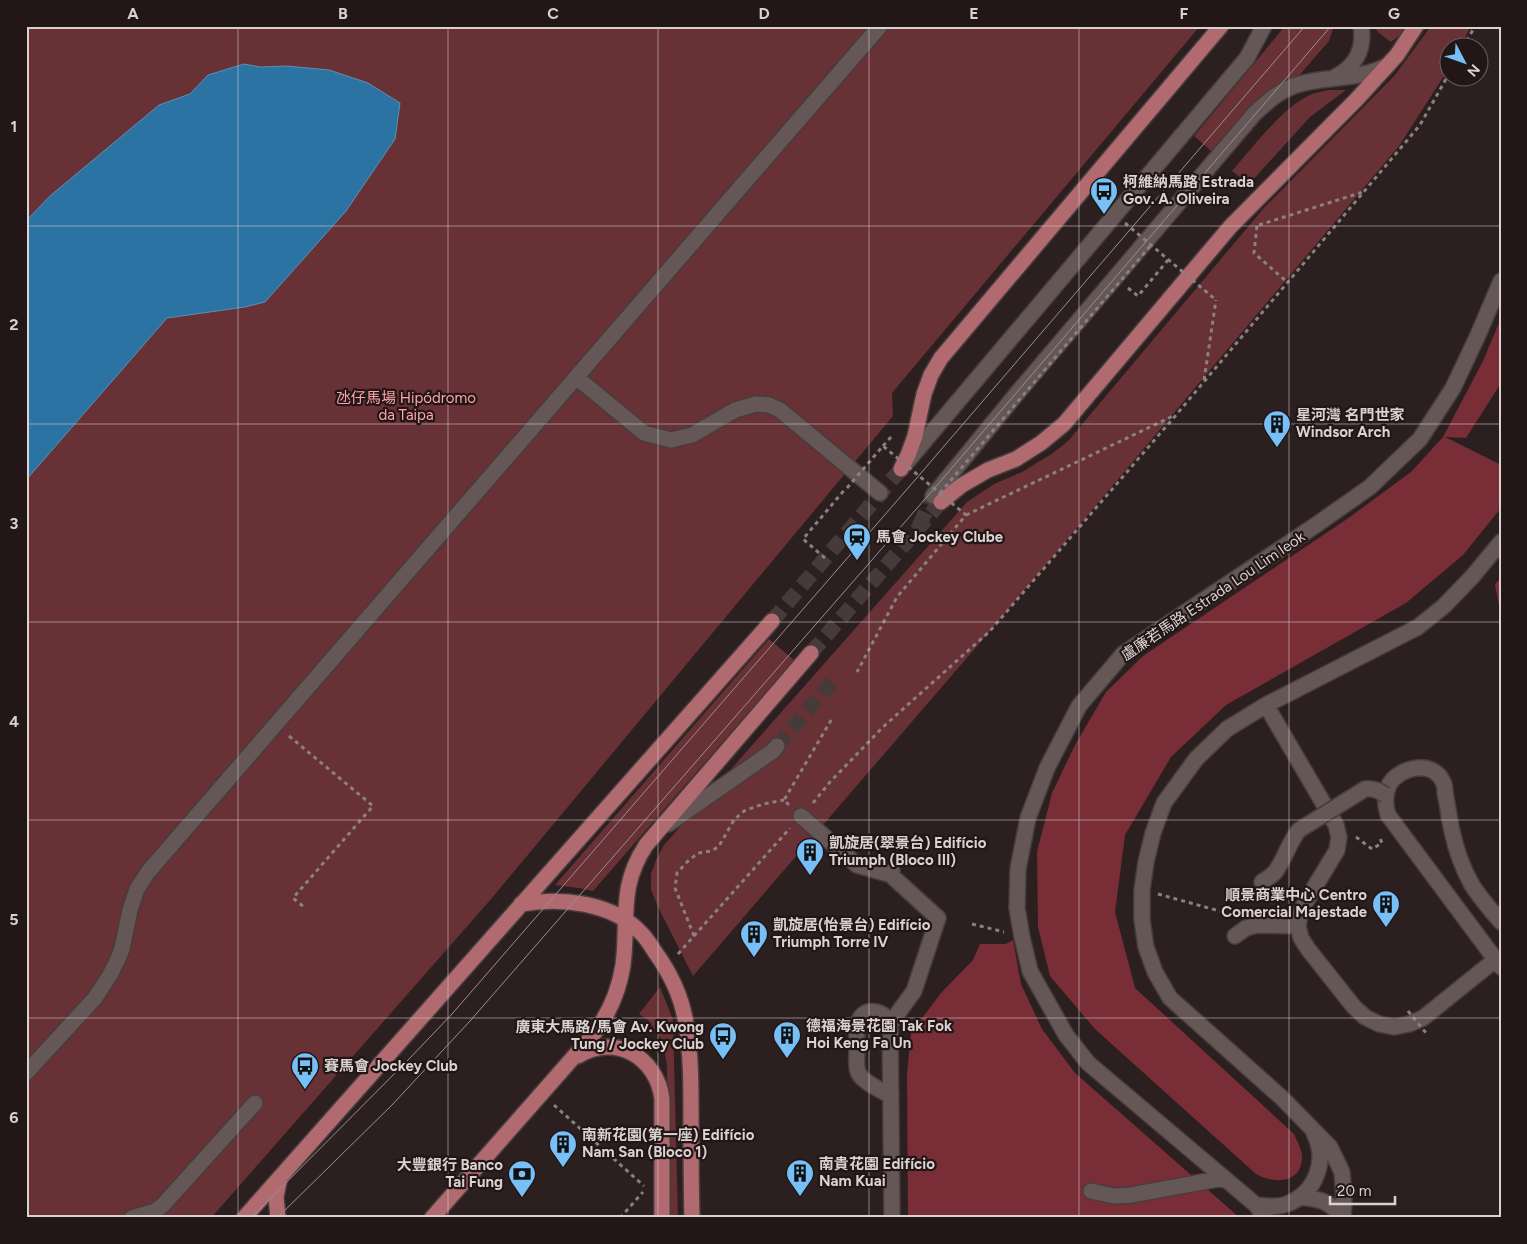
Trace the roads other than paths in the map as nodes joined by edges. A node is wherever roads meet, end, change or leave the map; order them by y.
1 (880, 26) edge
2 (1221, 26) edge
3 (1361, 26) edge
4 (1416, 26) edge
5 (1265, 28) edge
6 (1388, 65) junction
7 (1331, 79) junction
8 (1501, 281) edge
9 (576, 377) junction
10 (901, 469) joint
11 (880, 493) dead end
12 (938, 497) joint
13 (1501, 542) edge
14 (772, 621) tunnel mouth
15 (810, 653) tunnel mouth
16 (1266, 705) junction
17 (776, 746) tunnel mouth
18 (1386, 795) junction
19 (801, 816) road end
20 (660, 830) junction
21 (1262, 882) dead end
22 (521, 904) junction
23 (625, 921) junction
24 (1501, 922) edge
25 (1298, 926) junction
26 (1235, 936) dead end
27 (1498, 963) edge
28 (890, 1024) junction
29 (567, 1065) junction
30 (26, 1073) edge
31 (891, 1096) junction
32 (255, 1103) dead end
33 (1312, 1127) junction
34 (281, 1176) junction
35 (1224, 1178) junction
36 (1091, 1191) dead end
37 (1300, 1197) junction
38 (1261, 1211) edge
39 (1343, 1217) edge
40 (132, 1218) edge
41 (244, 1218) edge
42 (278, 1218) edge
43 (432, 1218) edge
44 (662, 1218) edge
45 (692, 1218) edge
46 (892, 1218) edge

1 - 9 street
2 - 10 main road
3 - 7 street
4 - 6 main road
5 - 10 street
6 - 7 street
6 - 12 main road
7 - 12 street
8 - 35 street, 盧廉若馬路 Estrada Lou Lim Ieok
9 - 11 street
9 - 30 street
13 - 16 street
14 - 22 main road
15 - 20 main road
16 - 25 street
16 - 33 street
17 - 20 street
18 - 21 street, bridge
18 - 24 street
18 - 27 street
19 - 28 street
20 - 23 main road
22 - 23 main road
22 - 34 main road
23 - 29 main road
23 - 45 main road
25 - 26 street
25 - 27 street
28 - 31 street
28 - 31 street
29 - 43 main road
29 - 44 main road
31 - 46 street
32 - 40 street
33 - 37 street
33 - 39 street
34 - 41 main road
34 - 42 main road
35 - 36 street
35 - 38 street, 盧廉若馬路 Estrada Lou Lim Ieok
37 - 38 street
37 - 39 street

